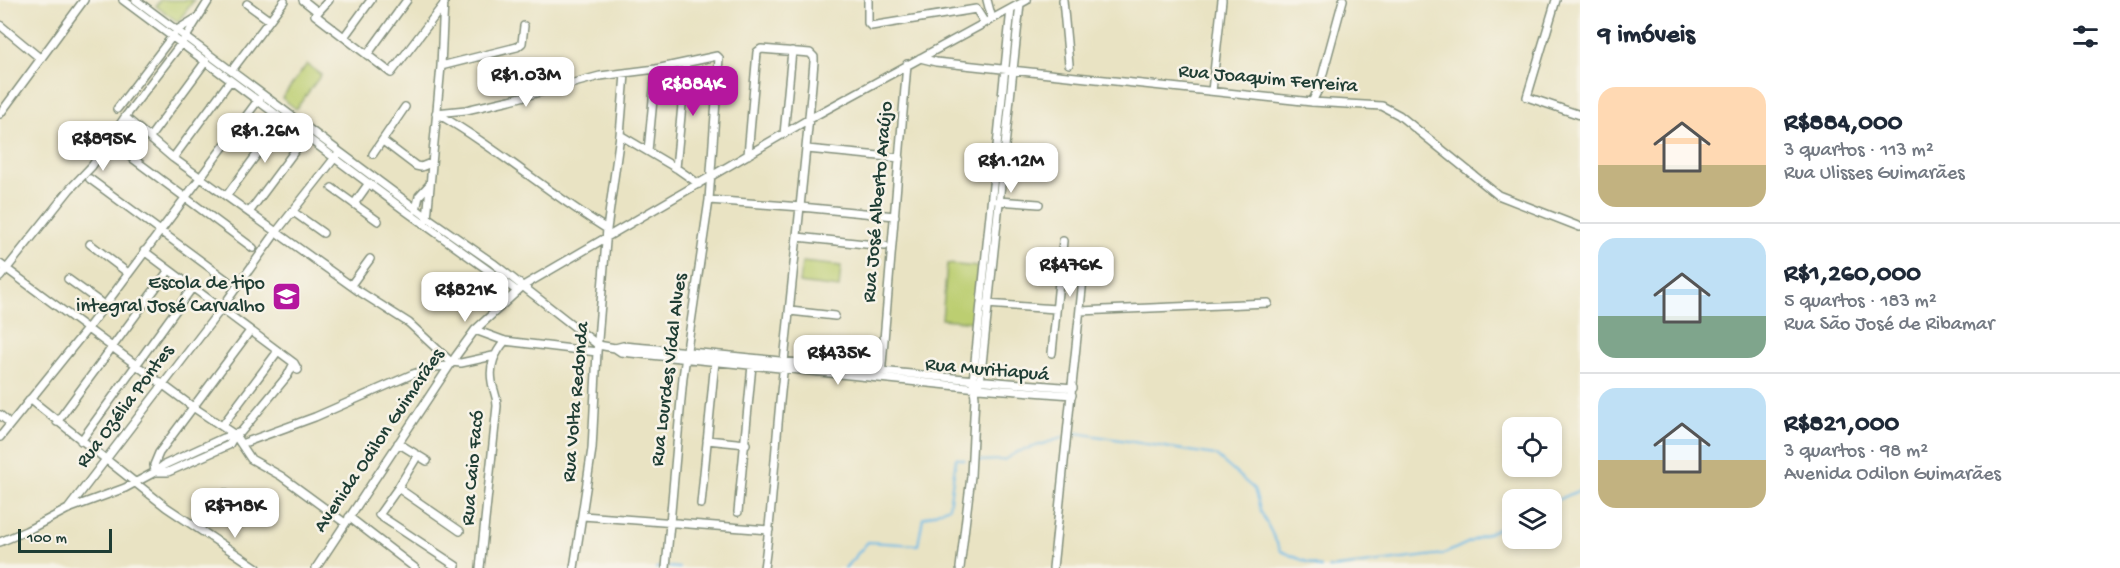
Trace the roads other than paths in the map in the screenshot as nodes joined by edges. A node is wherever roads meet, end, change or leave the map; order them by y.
1 (84, 0) edge
2 (123, 0) edge
3 (136, 0) edge
4 (209, 0) edge
5 (303, 0) edge
6 (329, 0) edge
7 (371, 0) edge
8 (407, 0) edge
9 (868, 0) edge
10 (987, 0) edge
11 (1063, 0) edge
12 (1222, 0) edge
13 (1343, 0) edge
14 (1556, 0) edge
15 (284, 1) edge
16 (444, 2) edge
17 (1024, 2) edge
18 (248, 4) dead end
19 (1011, 9) junction
20 (318, 12) junction
21 (197, 18) junction
22 (992, 19) junction
23 (269, 20) junction
24 (158, 21) junction
25 (985, 22) junction
26 (524, 26) dead end
27 (2, 30) edge
28 (175, 34) junction
29 (186, 37) junction
30 (344, 37) junction
31 (181, 44) junction
32 (792, 51) junction
33 (367, 55) junction
34 (919, 58) junction
35 (41, 59) junction
36 (206, 61) junction
37 (686, 63) junction
38 (907, 64) junction
39 (1069, 64) dead end
40 (441, 66) junction
41 (1004, 68) junction
42 (656, 69) junction
43 (1012, 69) junction
44 (232, 70) junction
45 (625, 74) junction
46 (230, 81) junction
47 (136, 85) junction
48 (145, 91) junction
49 (1212, 91) junction
50 (260, 97) junction
51 (1312, 102) junction
52 (405, 107) dead end
53 (117, 109) dead end
54 (436, 113) junction
55 (0, 114) edge
56 (1580, 115) edge
57 (125, 117) junction
58 (283, 119) junction
59 (809, 119) junction
60 (300, 126) junction
61 (784, 134) junction
62 (620, 135) junction
63 (306, 136) junction
64 (150, 137) junction
65 (382, 141) junction
66 (116, 146) dead end
67 (807, 149) junction
68 (648, 151) junction
69 (373, 154) dead end
70 (337, 155) junction
71 (748, 155) junction
72 (173, 158) junction
73 (900, 158) junction
74 (431, 162) junction
75 (676, 168) junction
76 (199, 176) junction
77 (711, 177) junction
78 (90, 178) dead end
79 (369, 183) junction
80 (430, 184) junction
81 (699, 184) junction
82 (332, 188) dead end
83 (227, 195) junction
84 (184, 197) junction
85 (709, 200) junction
86 (998, 201) junction
87 (354, 204) junction
88 (1039, 204) dead end
89 (801, 207) junction
90 (416, 208) junction
91 (292, 211) junction
92 (250, 212) junction
93 (896, 216) junction
94 (416, 218) junction
95 (378, 221) dead end
96 (426, 221) junction
97 (1580, 227) edge
98 (607, 229) junction
99 (160, 230) junction
100 (276, 231) junction
101 (323, 233) dead end
102 (797, 237) junction
103 (606, 238) junction
104 (1063, 241) dead end
105 (90, 244) dead end
106 (885, 246) dead end
107 (253, 248) dead end
108 (144, 251) junction
109 (370, 259) dead end
110 (1085, 261) dead end
111 (3, 266) edge
112 (169, 270) junction
113 (128, 273) junction
114 (0, 278) edge
115 (68, 279) dead end
116 (228, 281) dead end
117 (351, 285) junction
118 (192, 288) junction
119 (520, 289) junction
120 (980, 303) junction
121 (1268, 303) dead end
122 (989, 304) junction
123 (104, 305) junction
124 (221, 309) junction
125 (1056, 309) junction
126 (790, 311) junction
127 (1080, 311) junction
128 (835, 316) dead end
129 (88, 328) junction
130 (475, 330) junction
131 (250, 331) junction
132 (505, 341) junction
133 (112, 346) junction
134 (597, 348) junction
135 (278, 351) junction
136 (1052, 353) dead end
137 (687, 355) junction
138 (493, 356) junction
139 (715, 361) junction
140 (450, 364) junction
141 (137, 365) junction
142 (752, 365) junction
143 (783, 365) junction
144 (881, 375) junction
145 (977, 384) junction
146 (163, 386) junction
147 (1072, 392) junction
148 (30, 399) junction
149 (193, 407) junction
150 (57, 422) junction
151 (222, 426) junction
152 (235, 435) junction
153 (0, 437) edge
154 (707, 440) junction
155 (81, 441) junction
156 (398, 443) junction
157 (241, 444) junction
158 (746, 444) junction
159 (418, 455) junction
160 (106, 461) junction
161 (427, 461) dead end
162 (155, 472) junction
163 (136, 483) junction
164 (398, 488) junction
165 (225, 493) dead end
166 (701, 504) dead end
167 (68, 509) junction
168 (738, 512) dead end
169 (583, 516) junction
170 (347, 520) junction
171 (669, 521) junction
172 (200, 530) junction
173 (770, 530) junction
174 (460, 531) dead end
175 (0, 542) edge
176 (456, 566) dead end
177 (256, 568) edge
178 (316, 568) edge
179 (415, 568) edge
180 (480, 568) edge
181 (574, 568) edge
182 (666, 568) edge
183 (764, 568) edge
184 (960, 568) edge
185 (1053, 568) edge

1 - 35 street
2 - 24 street
3 - 24 street
4 - 21 street
5 - 20 street
6 - 20 street
7 - 30 street
8 - 33 street
9 - 25 street
10 - 22 street
11 - 39 street
12 - 49 street
13 - 51 street
14 - 56 street
15 - 23 street
16 - 33 street
16 - 40 street
17 - 19 street, Avenida Odilon Guimarães
17 - 43 street
18 - 23 street
19 - 22 street, Avenida Odilon Guimarães
19 - 41 street
20 - 30 street
21 - 28 street
21 - 29 street
22 - 25 street, Avenida Odilon Guimarães
23 - 44 street
24 - 28 street
25 - 34 street, Avenida Odilon Guimarães
26 - 40 street
27 - 35 street
28 - 29 street
28 - 31 street
28 - 47 street
29 - 31 street
29 - 44 street
30 - 33 street
31 - 36 street
31 - 48 street
32 - 59 street
32 - 61 street
32 - 71 street
34 - 38 street, Avenida Odilon Guimarães
34 - 41 street, Rua Joaquim Ferreira
35 - 55 street
36 - 46 street
36 - 64 street
37 - 42 street
37 - 75 street
37 - 77 street, Rua Lourdes Vídal Alves
38 - 59 street, Avenida Odilon Guimarães
38 - 73 street, Rua José Alberto Araújo
40 - 54 street
41 - 43 street, Rua Joaquim Ferreira
41 - 120 street
42 - 45 street
42 - 68 street
43 - 49 street, Rua Joaquim Ferreira
43 - 86 street
44 - 50 street
45 - 54 street
45 - 62 street, Rua Volta Redonda
46 - 50 street
46 - 72 street
47 - 48 street
47 - 53 street
48 - 57 street
49 - 51 street, Rua Joaquim Ferreira
50 - 58 street
50 - 60 street
50 - 76 street
51 - 97 street, Rua Joaquim Ferreira
52 - 65 street
54 - 74 street
54 - 98 street
57 - 64 street
57 - 111 street
58 - 60 street
58 - 83 street
59 - 61 street, Avenida Odilon Guimarães
59 - 67 street
60 - 63 street
60 - 70 street
61 - 71 street, Avenida Odilon Guimarães
62 - 68 street
62 - 98 street, Rua Volta Redonda
63 - 70 street
63 - 92 street
64 - 72 street
65 - 69 street
65 - 74 street
66 - 84 street
67 - 73 street
67 - 89 street
68 - 75 street
70 - 79 street
70 - 90 street
70 - 91 street, Rua Ozélia Pontes
71 - 77 street, Avenida Odilon Guimarães
72 - 76 street
73 - 93 street, Rua José Alberto Araújo
74 - 80 street
75 - 81 street
76 - 83 street
76 - 84 street
77 - 81 street, Avenida Odilon Guimarães
77 - 85 street, Rua Lourdes Vídal Alves
78 - 99 street
79 - 87 street
79 - 94 street
80 - 90 street
80 - 96 street
81 - 103 street, Avenida Odilon Guimarães
82 - 87 street
83 - 92 street
84 - 99 street
84 - 107 street
85 - 89 street
85 - 137 street, Rua Lourdes Vídal Alves
86 - 88 street
86 - 122 street
87 - 95 street
89 - 93 street
89 - 102 street
90 - 94 street
90 - 96 street
91 - 100 street, Rua Ozélia Pontes
91 - 101 street
92 - 100 street
93 - 144 street, Rua José Alberto Araújo
94 - 96 street
96 - 119 street
98 - 103 street, Rua Volta Redonda
99 - 108 street
99 - 116 street
100 - 117 street
100 - 124 street, Rua Ozélia Pontes
102 - 106 street
102 - 126 street
103 - 119 street, Avenida Odilon Guimarães
103 - 134 street, Rua Volta Redonda
104 - 125 street
105 - 113 street
108 - 112 street
108 - 113 street
109 - 117 street
110 - 127 street
111 - 114 street
111 - 129 street
112 - 118 street
112 - 133 street
113 - 123 street
115 - 123 street
117 - 140 street
118 - 124 street
118 - 141 street
119 - 130 street, Avenida Odilon Guimarães
119 - 134 street
120 - 122 street
120 - 145 street
121 - 127 street
122 - 125 street
122 - 145 street
123 - 129 street
124 - 131 street
124 - 146 street, Rua Ozélia Pontes
125 - 136 street
126 - 128 street
126 - 143 street
127 - 147 street
129 - 133 street
129 - 148 street
130 - 132 street, Rua Muritiapuá
130 - 140 street, Avenida Odilon Guimarães
131 - 135 street
131 - 149 street
132 - 134 street, Rua Muritiapuá
132 - 138 street
133 - 141 street
133 - 150 street
134 - 137 street, Rua Muritiapuá
134 - 169 street, Rua Volta Redonda
135 - 151 street
135 - 152 street
137 - 139 street, Rua Muritiapuá
137 - 143 street, Rua Muritiapuá
137 - 171 street, Rua Lourdes Vídal Alves
138 - 140 street
138 - 180 street, Rua Caio Facó
139 - 142 street, Rua Muritiapuá
139 - 154 street
140 - 156 street, Avenida Odilon Guimarães
140 - 157 street
141 - 146 street
141 - 155 street
142 - 143 street, Rua Muritiapuá
142 - 158 street
143 - 144 street, Rua Muritiapuá
143 - 173 street
144 - 145 street, Rua Muritiapuá
145 - 147 street, Rua Muritiapuá
145 - 184 street
146 - 149 street
146 - 160 street, Rua Ozélia Pontes
147 - 185 street
148 - 150 street
148 - 153 street
149 - 151 street
149 - 162 street
150 - 155 street
151 - 152 street
152 - 157 street
152 - 162 street
154 - 158 street
154 - 166 street
155 - 160 street
156 - 159 street
156 - 170 street, Avenida Odilon Guimarães
157 - 170 street
158 - 168 street
159 - 161 street
159 - 164 street
160 - 163 street
160 - 167 street, Rua Ozélia Pontes
162 - 163 street
163 - 167 street
163 - 172 street
164 - 174 street
164 - 176 street
165 - 172 street
167 - 175 street
169 - 171 street
169 - 181 street, Rua Volta Redonda
170 - 178 street, Avenida Odilon Guimarães
170 - 179 street
171 - 173 street
171 - 182 street, Rua Lourdes Vídal Alves
172 - 177 street
173 - 183 street

